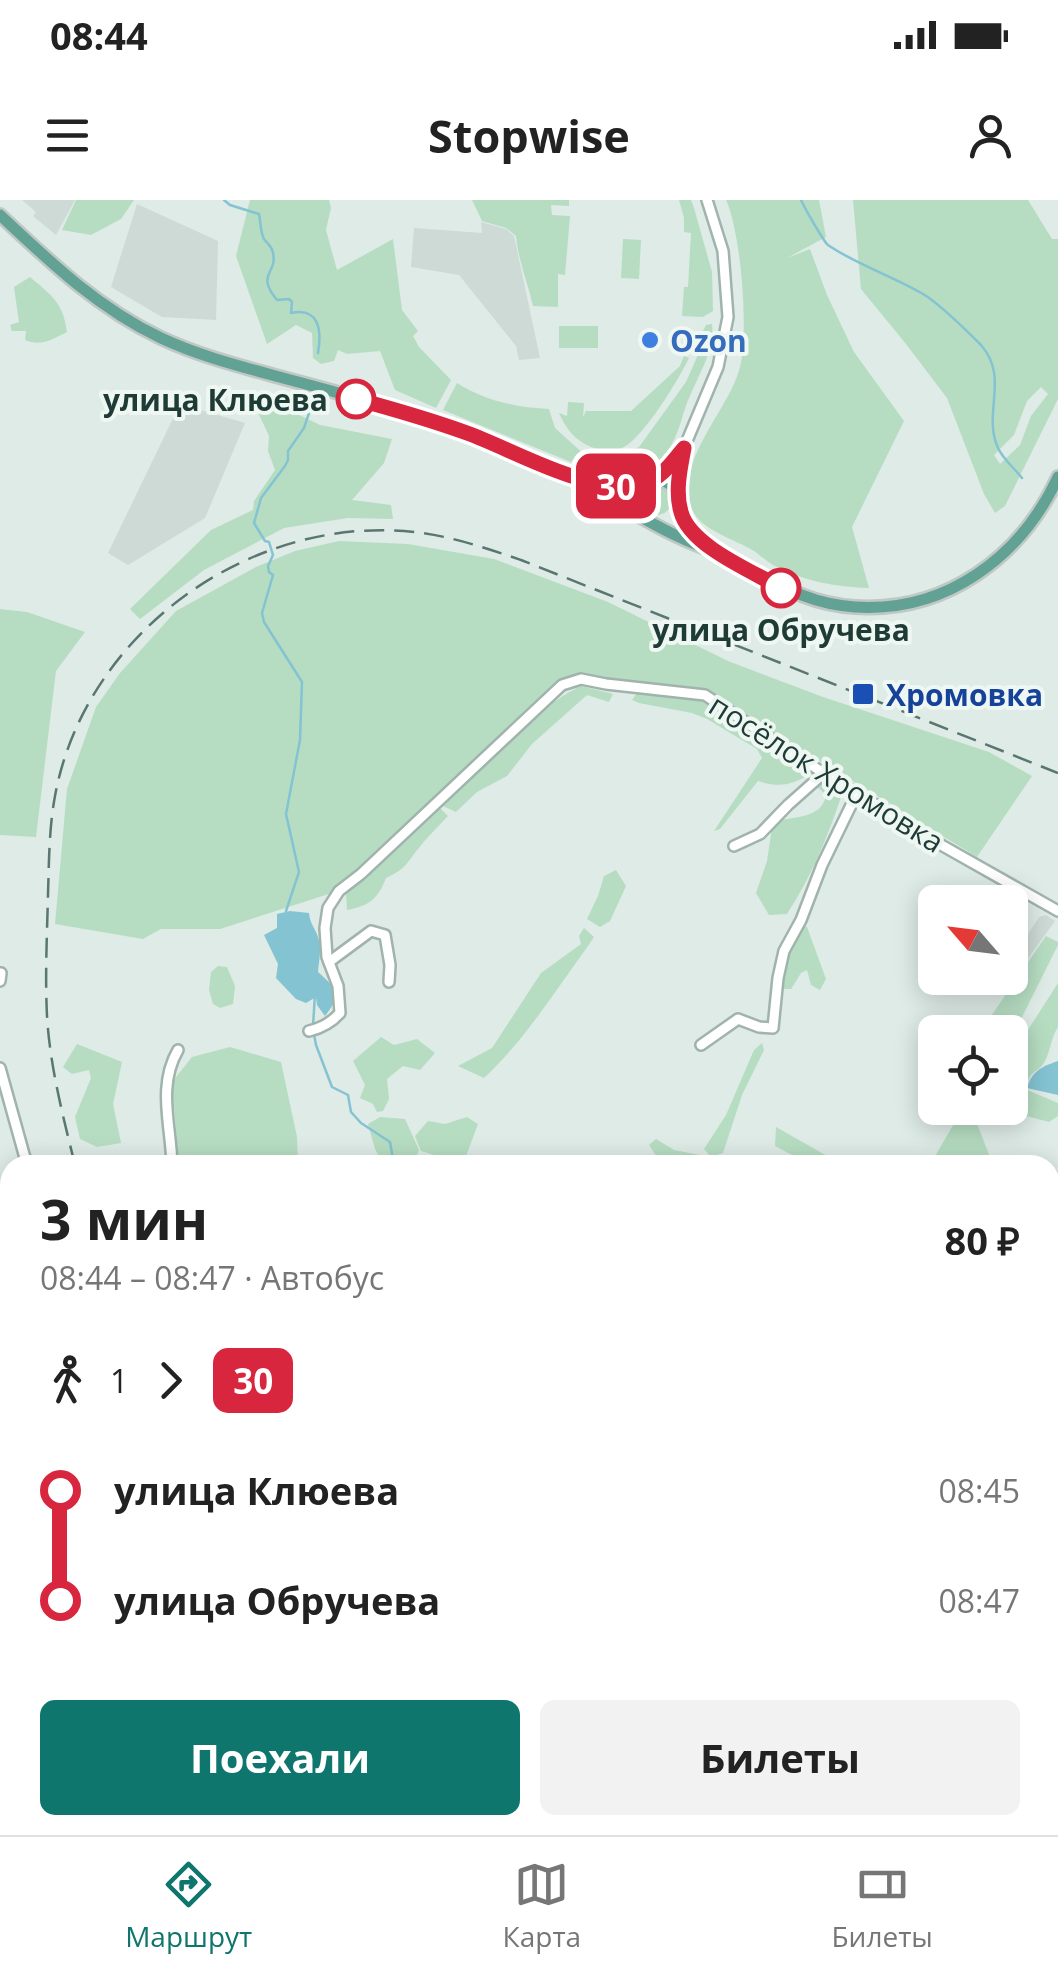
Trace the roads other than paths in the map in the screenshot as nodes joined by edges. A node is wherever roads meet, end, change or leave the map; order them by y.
1 (707, 200) edge
2 (0, 215) edge
3 (684, 448) junction
4 (566, 474) junction
5 (1058, 477) edge
6 (651, 481) junction
7 (678, 497) junction
8 (1058, 499) edge
9 (1039, 512) junction
10 (648, 519) junction
11 (718, 552) junction
12 (824, 774) junction
13 (857, 793) junction
14 (734, 846) dead end
15 (1058, 911) edge
16 (328, 962) junction
17 (1, 972) edge
18 (0, 981) edge
19 (389, 982) dead end
20 (314, 1030) dead end
21 (701, 1045) dead end
22 (178, 1050) dead end
23 (0, 1068) edge
24 (14, 1122) junction
25 (0, 1127) edge
26 (24, 1155) edge
27 (171, 1155) edge

1 - 3 street
2 - 4 main road
3 - 6 street
3 - 7 street
4 - 6 main road
4 - 10 main road
5 - 9 main road
6 - 7 main road
6 - 10 main road
7 - 10 main road
7 - 11 main road
8 - 9 main road
9 - 11 main road
10 - 11 main road
12 - 13 street, посёлок Хромовка
12 - 14 street
12 - 16 street, посёлок Хромовка
13 - 15 street, посёлок Хромовка
13 - 21 street
16 - 19 street
16 - 20 street
17 - 18 street
22 - 27 street
23 - 24 street
24 - 25 street
24 - 26 street

